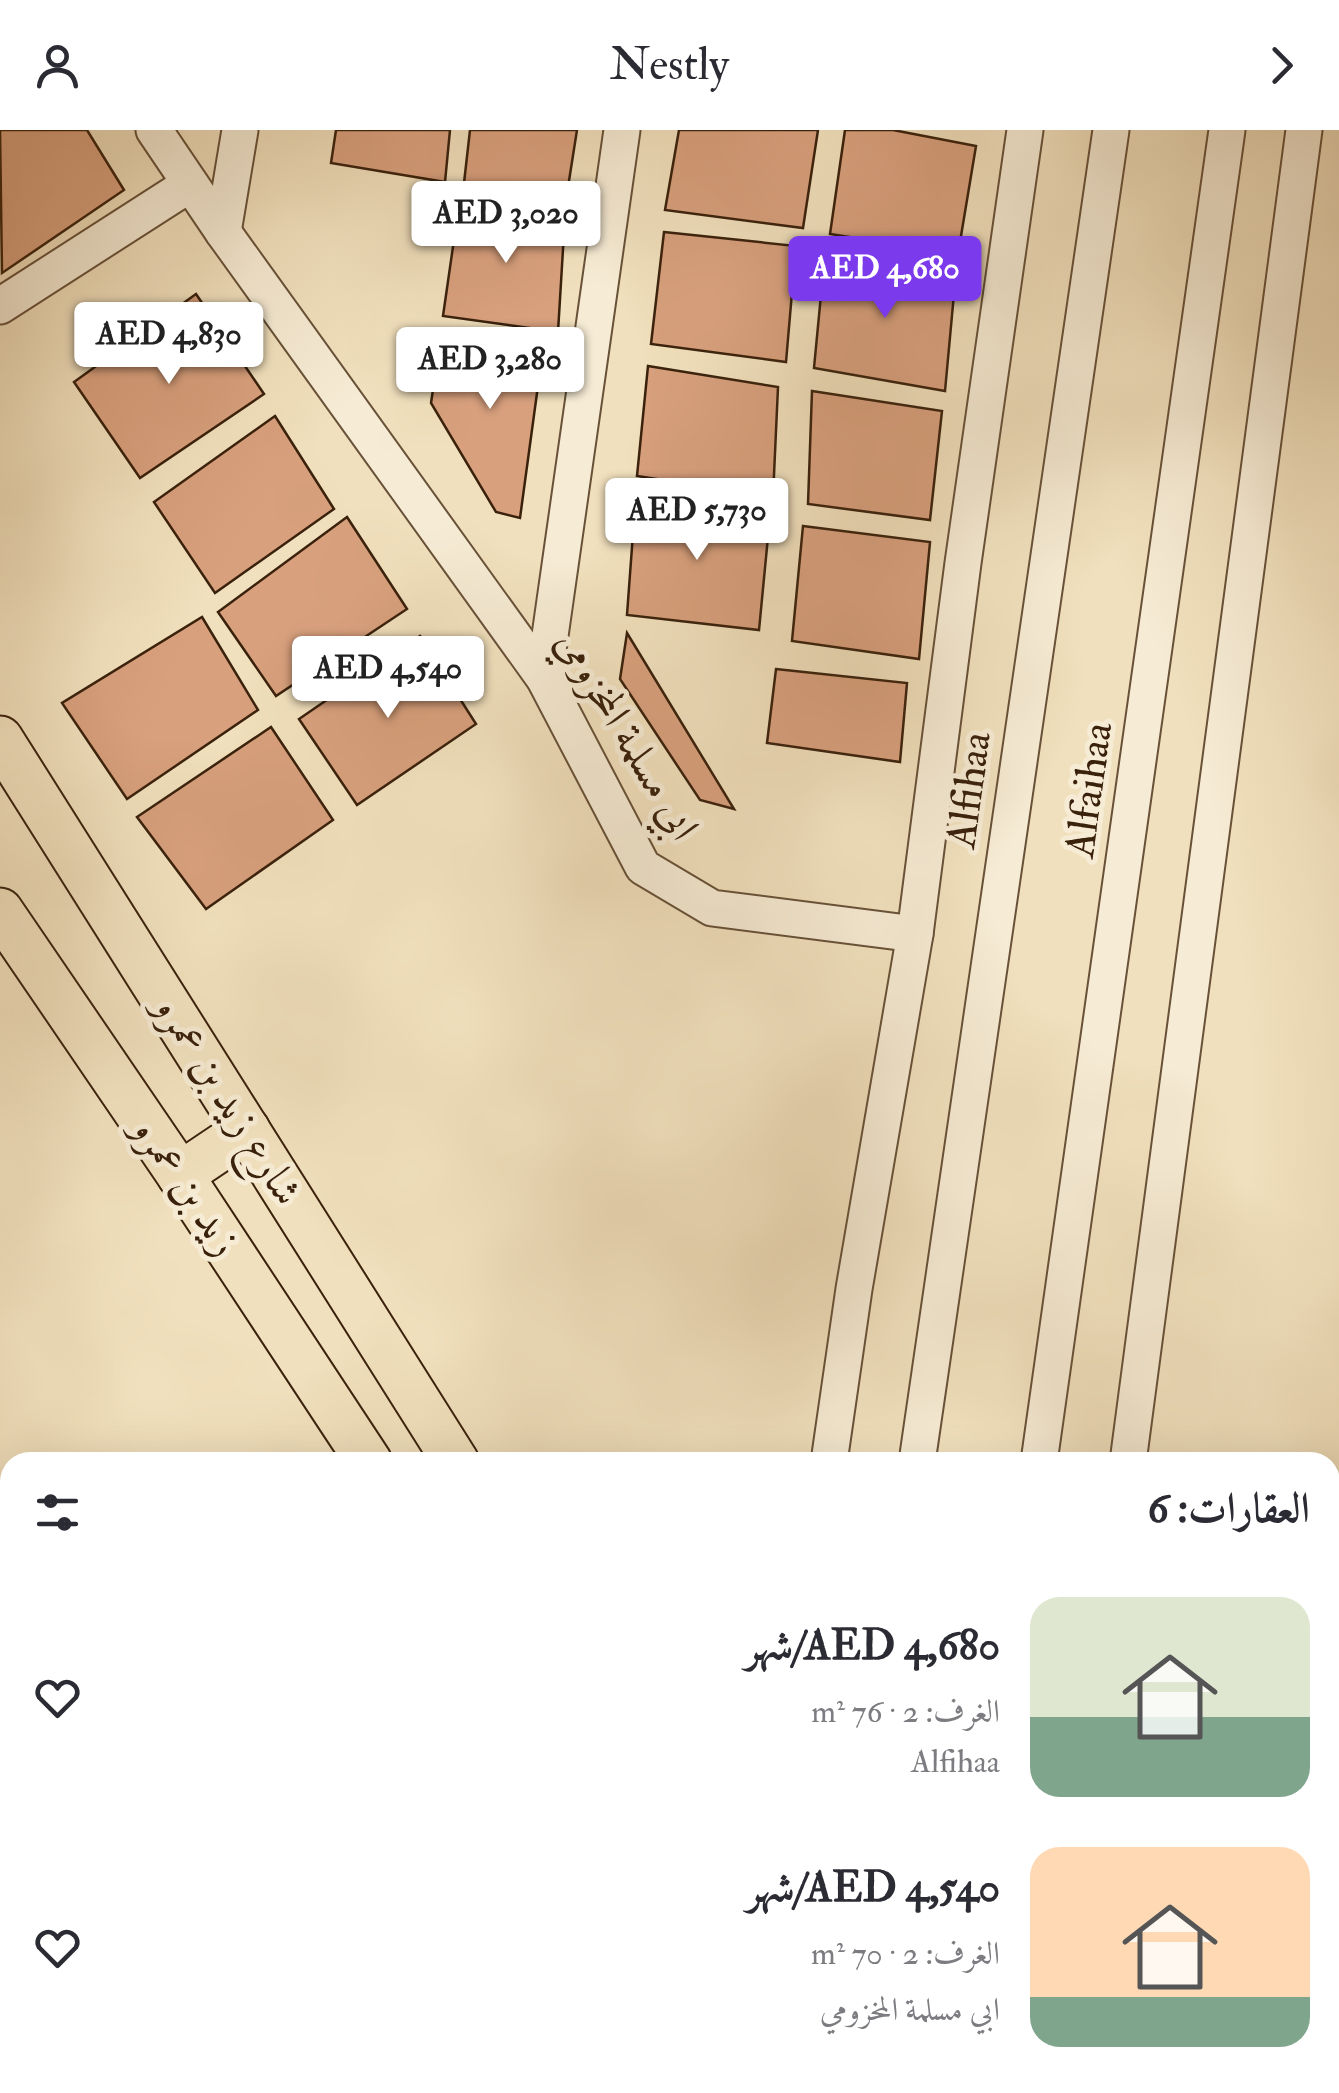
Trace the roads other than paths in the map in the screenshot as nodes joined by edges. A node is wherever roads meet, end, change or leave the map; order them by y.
1 (154, 130) edge
2 (240, 130) edge
3 (622, 130) edge
4 (1025, 130) edge
5 (1111, 130) edge
6 (1227, 130) edge
7 (1304, 130) edge
8 (190, 184) junction
9 (223, 232) junction
10 (0, 306) edge
11 (544, 678) junction
12 (0, 739) edge
13 (0, 912) edge
14 (0, 922) edge
15 (915, 934) junction
16 (40, 971) junction
17 (247, 1130) junction
18 (180, 1175) junction
19 (362, 1452) edge
20 (450, 1452) edge
21 (830, 1452) edge
22 (917, 1452) edge
23 (1040, 1452) edge
24 (1129, 1452) edge

1 - 8 street, ابي مسلمة المخزومي
2 - 9 street
3 - 11 street
4 - 15 street
5 - 22 street, Alfihaa
6 - 23 street, Alfaihaa
7 - 24 street
8 - 9 street, ابي مسلمة المخزومي
8 - 10 street
9 - 11 street, ابي مسلمة المخزومي
11 - 15 street, ابي مسلمة المخزومي
12 - 17 main road, شارع زيد بن عمرو
13 - 16 main road, زيد بن عمرو
14 - 16 main road
15 - 21 street
16 - 18 main road, زيد بن عمرو
17 - 18 main road
17 - 20 main road, شارع زيد بن عمرو
18 - 19 main road, زيد بن عمرو

